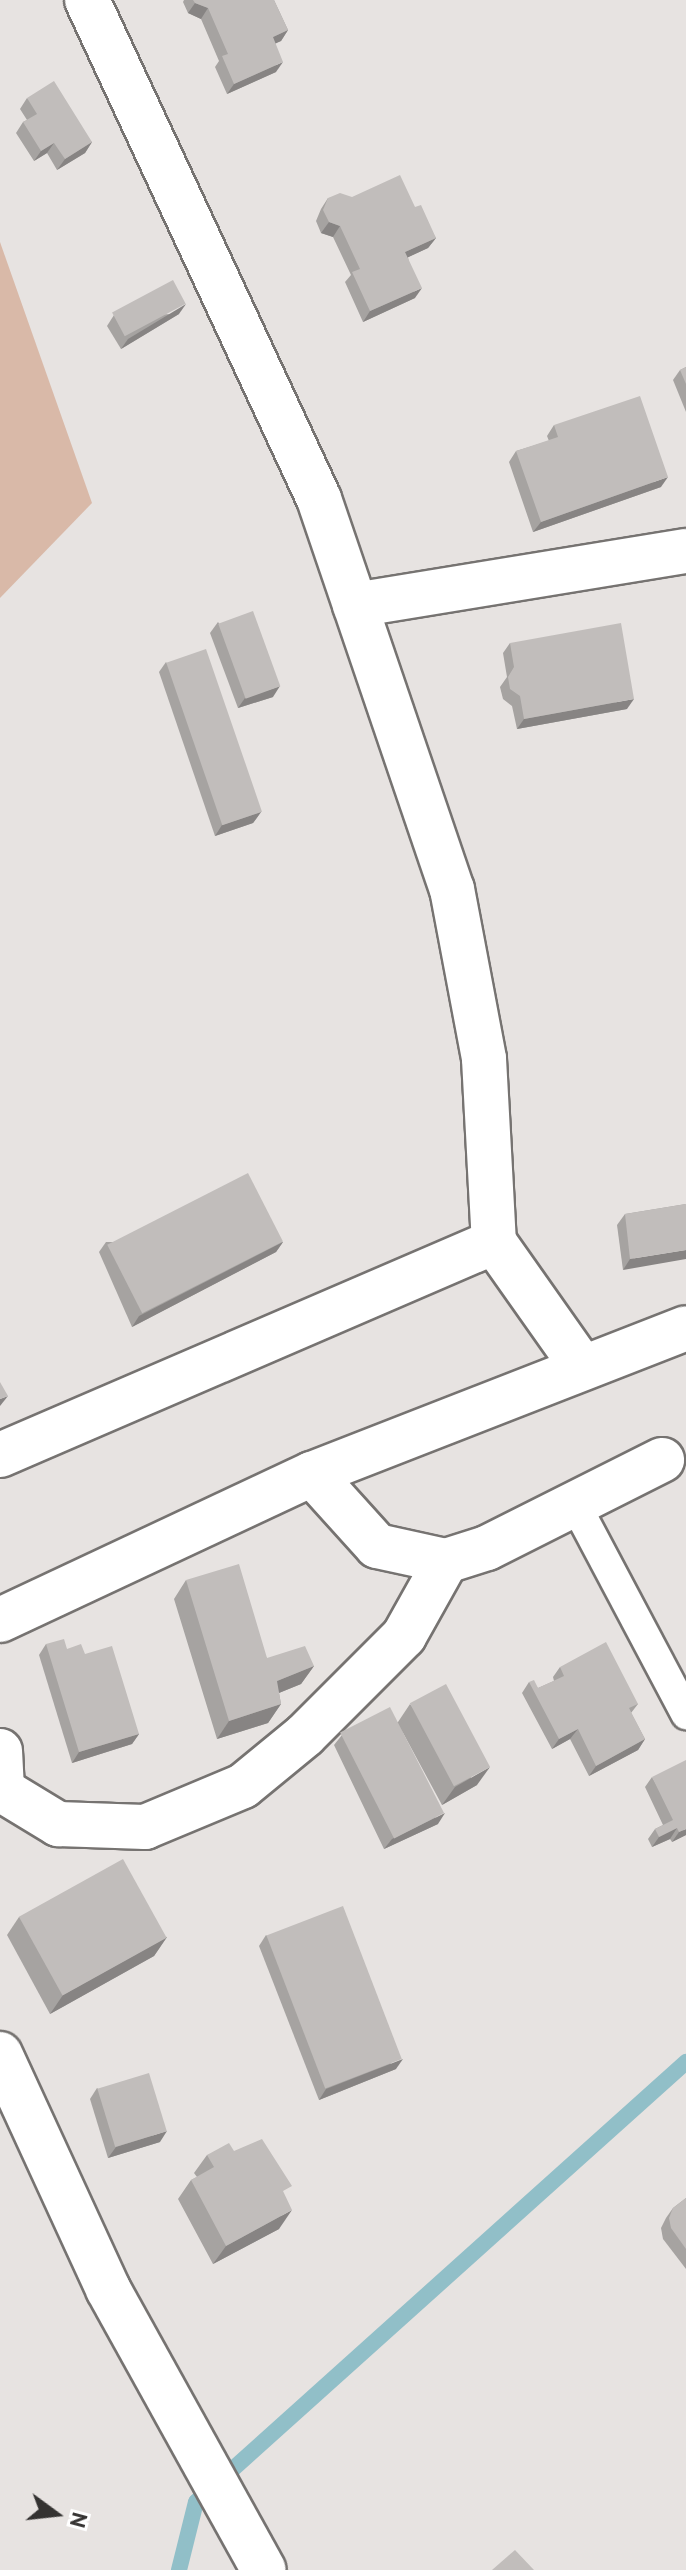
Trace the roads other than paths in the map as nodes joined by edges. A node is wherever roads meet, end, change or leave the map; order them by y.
1 (87, 0) edge
2 (686, 551) edge
3 (355, 605) junction
4 (494, 1242) junction
5 (686, 1328) edge
6 (583, 1368) junction
7 (0, 1455) edge
8 (662, 1460) dead end
9 (312, 1474) junction
10 (575, 1504) junction
11 (446, 1561) junction
12 (0, 1620) edge
13 (686, 1714) edge
14 (0, 1783) edge
15 (0, 2054) edge
16 (264, 2570) edge

1 - 3 street
2 - 3 street
3 - 4 street
4 - 6 street
4 - 7 street
5 - 6 street
6 - 9 street
8 - 10 street
9 - 11 street
9 - 12 street
10 - 11 street
10 - 13 lane
11 - 14 street
15 - 16 street

